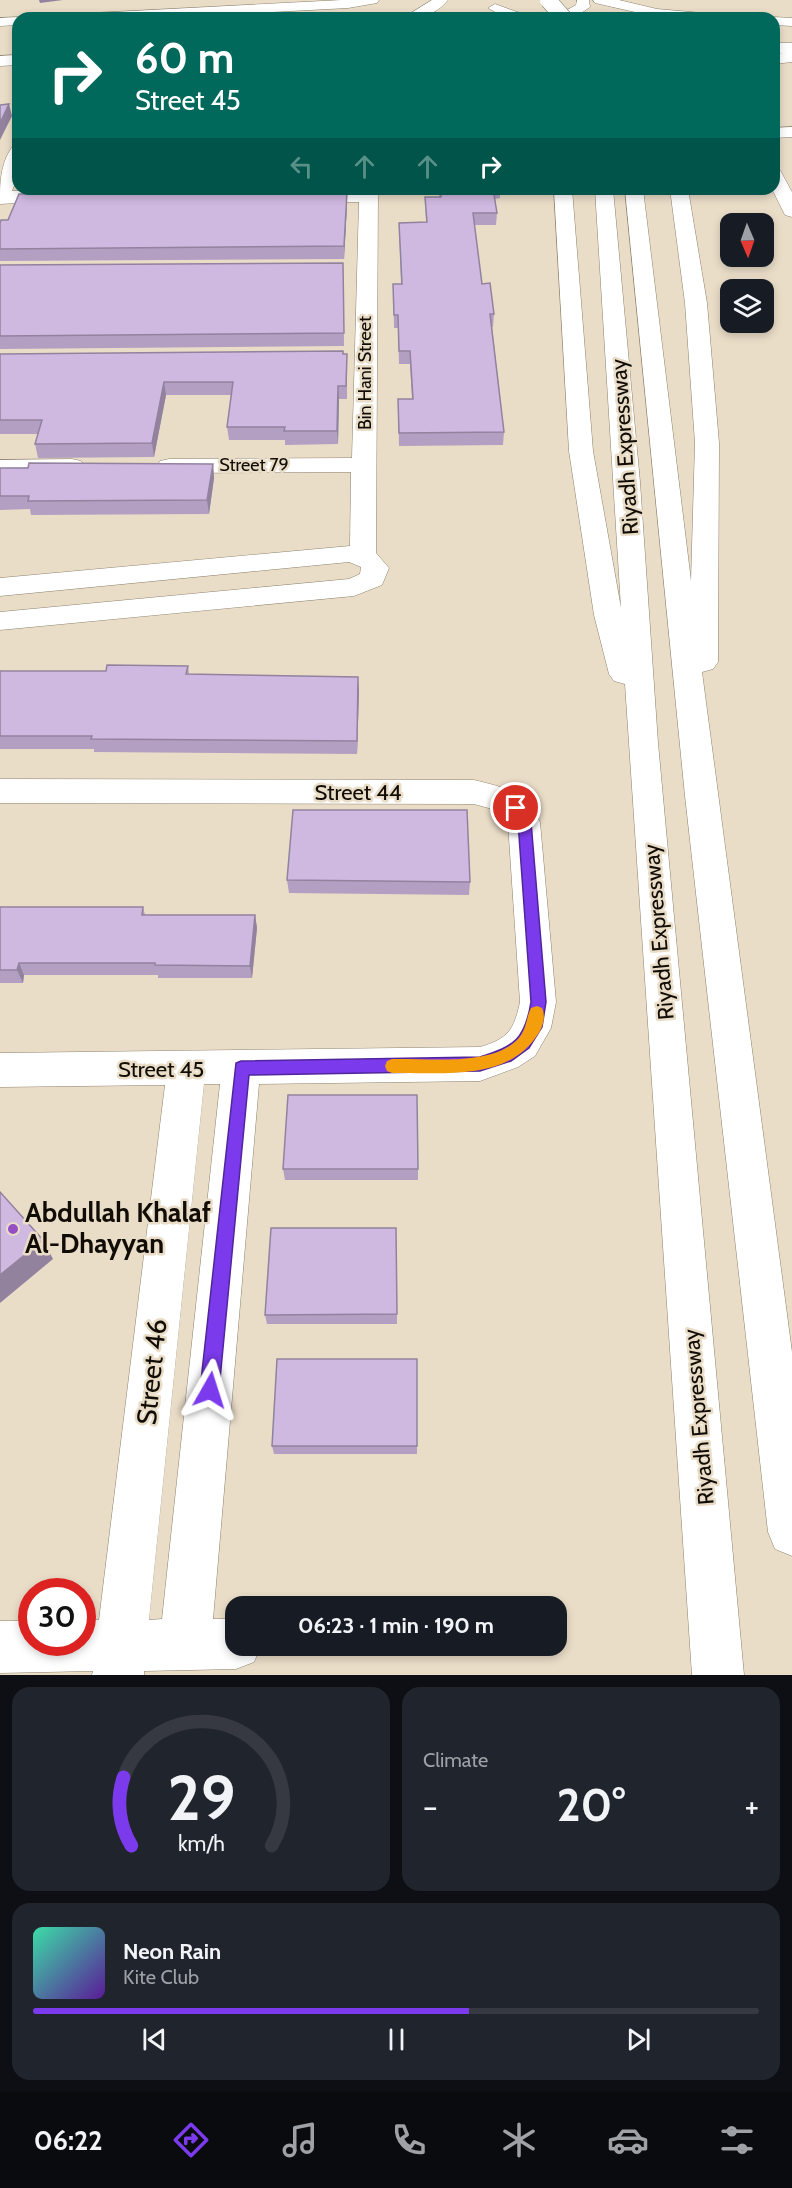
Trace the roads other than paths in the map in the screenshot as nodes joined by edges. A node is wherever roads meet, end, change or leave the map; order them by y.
1 (338, 0) edge
2 (372, 0) edge
3 (441, 0) edge
4 (548, 0) edge
5 (600, 0) edge
6 (582, 1) edge
7 (299, 7) junction
8 (197, 12) edge
9 (422, 12) edge
10 (559, 12) edge
11 (574, 12) edge
12 (657, 12) edge
13 (12, 166) edge
14 (780, 186) edge
15 (307, 195) edge
16 (369, 195) edge
17 (563, 195) edge
18 (604, 195) edge
19 (635, 195) edge
20 (678, 195) edge
21 (84, 196) edge
22 (286, 196) edge
23 (0, 197) edge
24 (792, 211) edge
25 (342, 267) edge
26 (366, 267) junction
27 (366, 355) junction
28 (342, 356) edge
29 (365, 465) junction
30 (94, 466) edge
31 (141, 466) edge
32 (0, 467) edge
33 (363, 557) junction
34 (0, 586) edge
35 (0, 621) edge
36 (643, 743) junction
37 (0, 792) edge
38 (701, 796) junction
39 (538, 1002) joint
40 (241, 1068) junction
41 (186, 1069) junction
42 (0, 1070) edge
43 (792, 1532) edge
44 (185, 1643) junction
45 (225, 1644) edge
46 (0, 1647) edge
47 (120, 1660) edge
48 (718, 1675) edge

1 - 7 main road
2 - 7 main road
3 - 9 main road
4 - 10 main road, bridge
5 - 12 main road
6 - 11 main road
7 - 8 main road
13 - 23 main road
14 - 24 main road
15 - 22 main road
16 - 26 main road, Bin Hani Street
17 - 36 main road
18 - 36 main road, Riyadh Expressway
19 - 38 main road, Riyadh Expressway
20 - 38 main road
21 - 23 main road
25 - 26 main road
26 - 27 main road, Bin Hani Street
27 - 28 main road
27 - 29 main road, Bin Hani Street
29 - 31 main road, Street 79
29 - 33 main road, Bin Hani Street
30 - 32 main road
33 - 34 main road
33 - 35 main road
36 - 48 main road, Riyadh Expressway
37 - 39 main road, Street 44
38 - 43 main road, Riyadh Expressway
39 - 40 main road, Street 45
40 - 41 main road, Street 45
40 - 44 main road
41 - 42 main road, Street 45
41 - 47 main road, Street 46
44 - 45 main road
44 - 47 main road
46 - 47 main road

